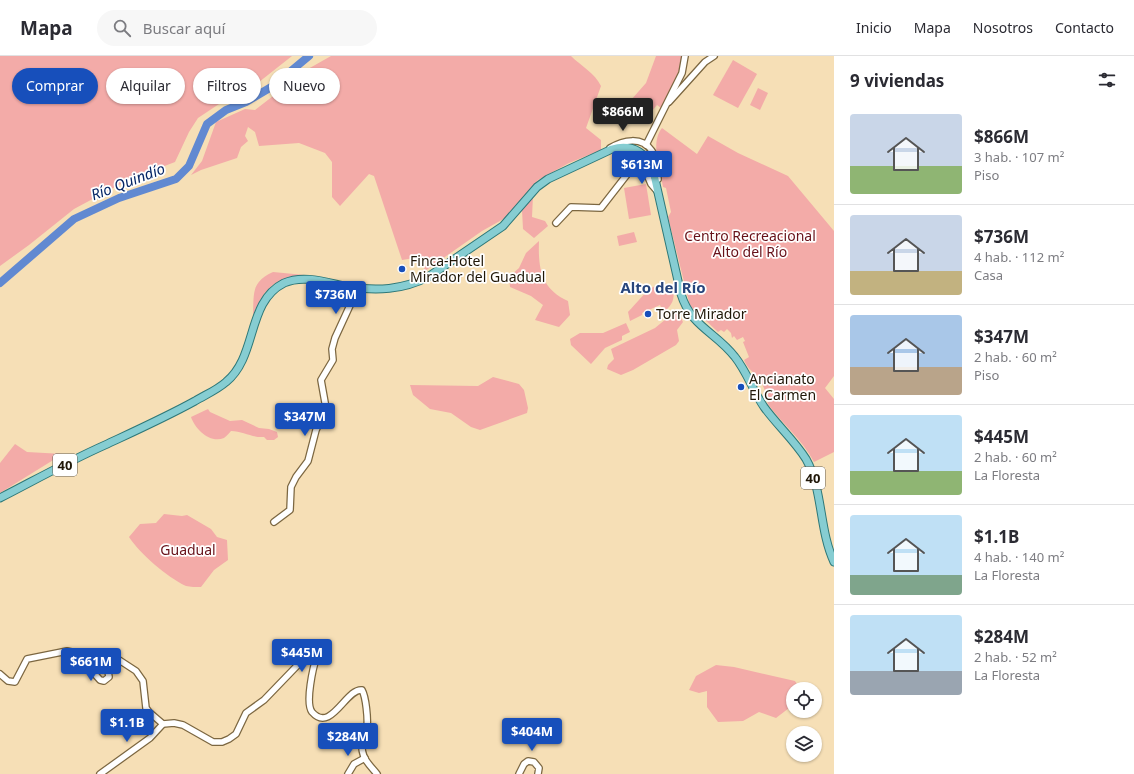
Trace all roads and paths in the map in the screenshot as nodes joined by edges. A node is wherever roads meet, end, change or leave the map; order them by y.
1 (685, 56) edge
2 (714, 56) edge
3 (667, 104) junction
4 (646, 145) junction
5 (604, 153) junction
6 (658, 192) junction
7 (556, 222) dead end
8 (665, 227) junction
9 (358, 288) junction
10 (0, 498) edge
11 (274, 522) dead end
12 (834, 562) edge
13 (0, 674) edge
14 (163, 724) junction
15 (365, 758) junction
16 (100, 774) edge
17 (348, 774) edge
18 (377, 774) edge
19 (519, 774) edge
20 (538, 774) edge

1 - 3 street
2 - 3 street
3 - 4 street
4 - 5 street
4 - 8 street
5 - 6 main road, 40
5 - 9 main road, 40
6 - 7 street
6 - 8 main road, 40
8 - 12 main road, 40
9 - 10 main road, 40
9 - 11 street
13 - 14 street
14 - 15 street
14 - 16 street
15 - 17 street
15 - 18 street
19 - 20 street

